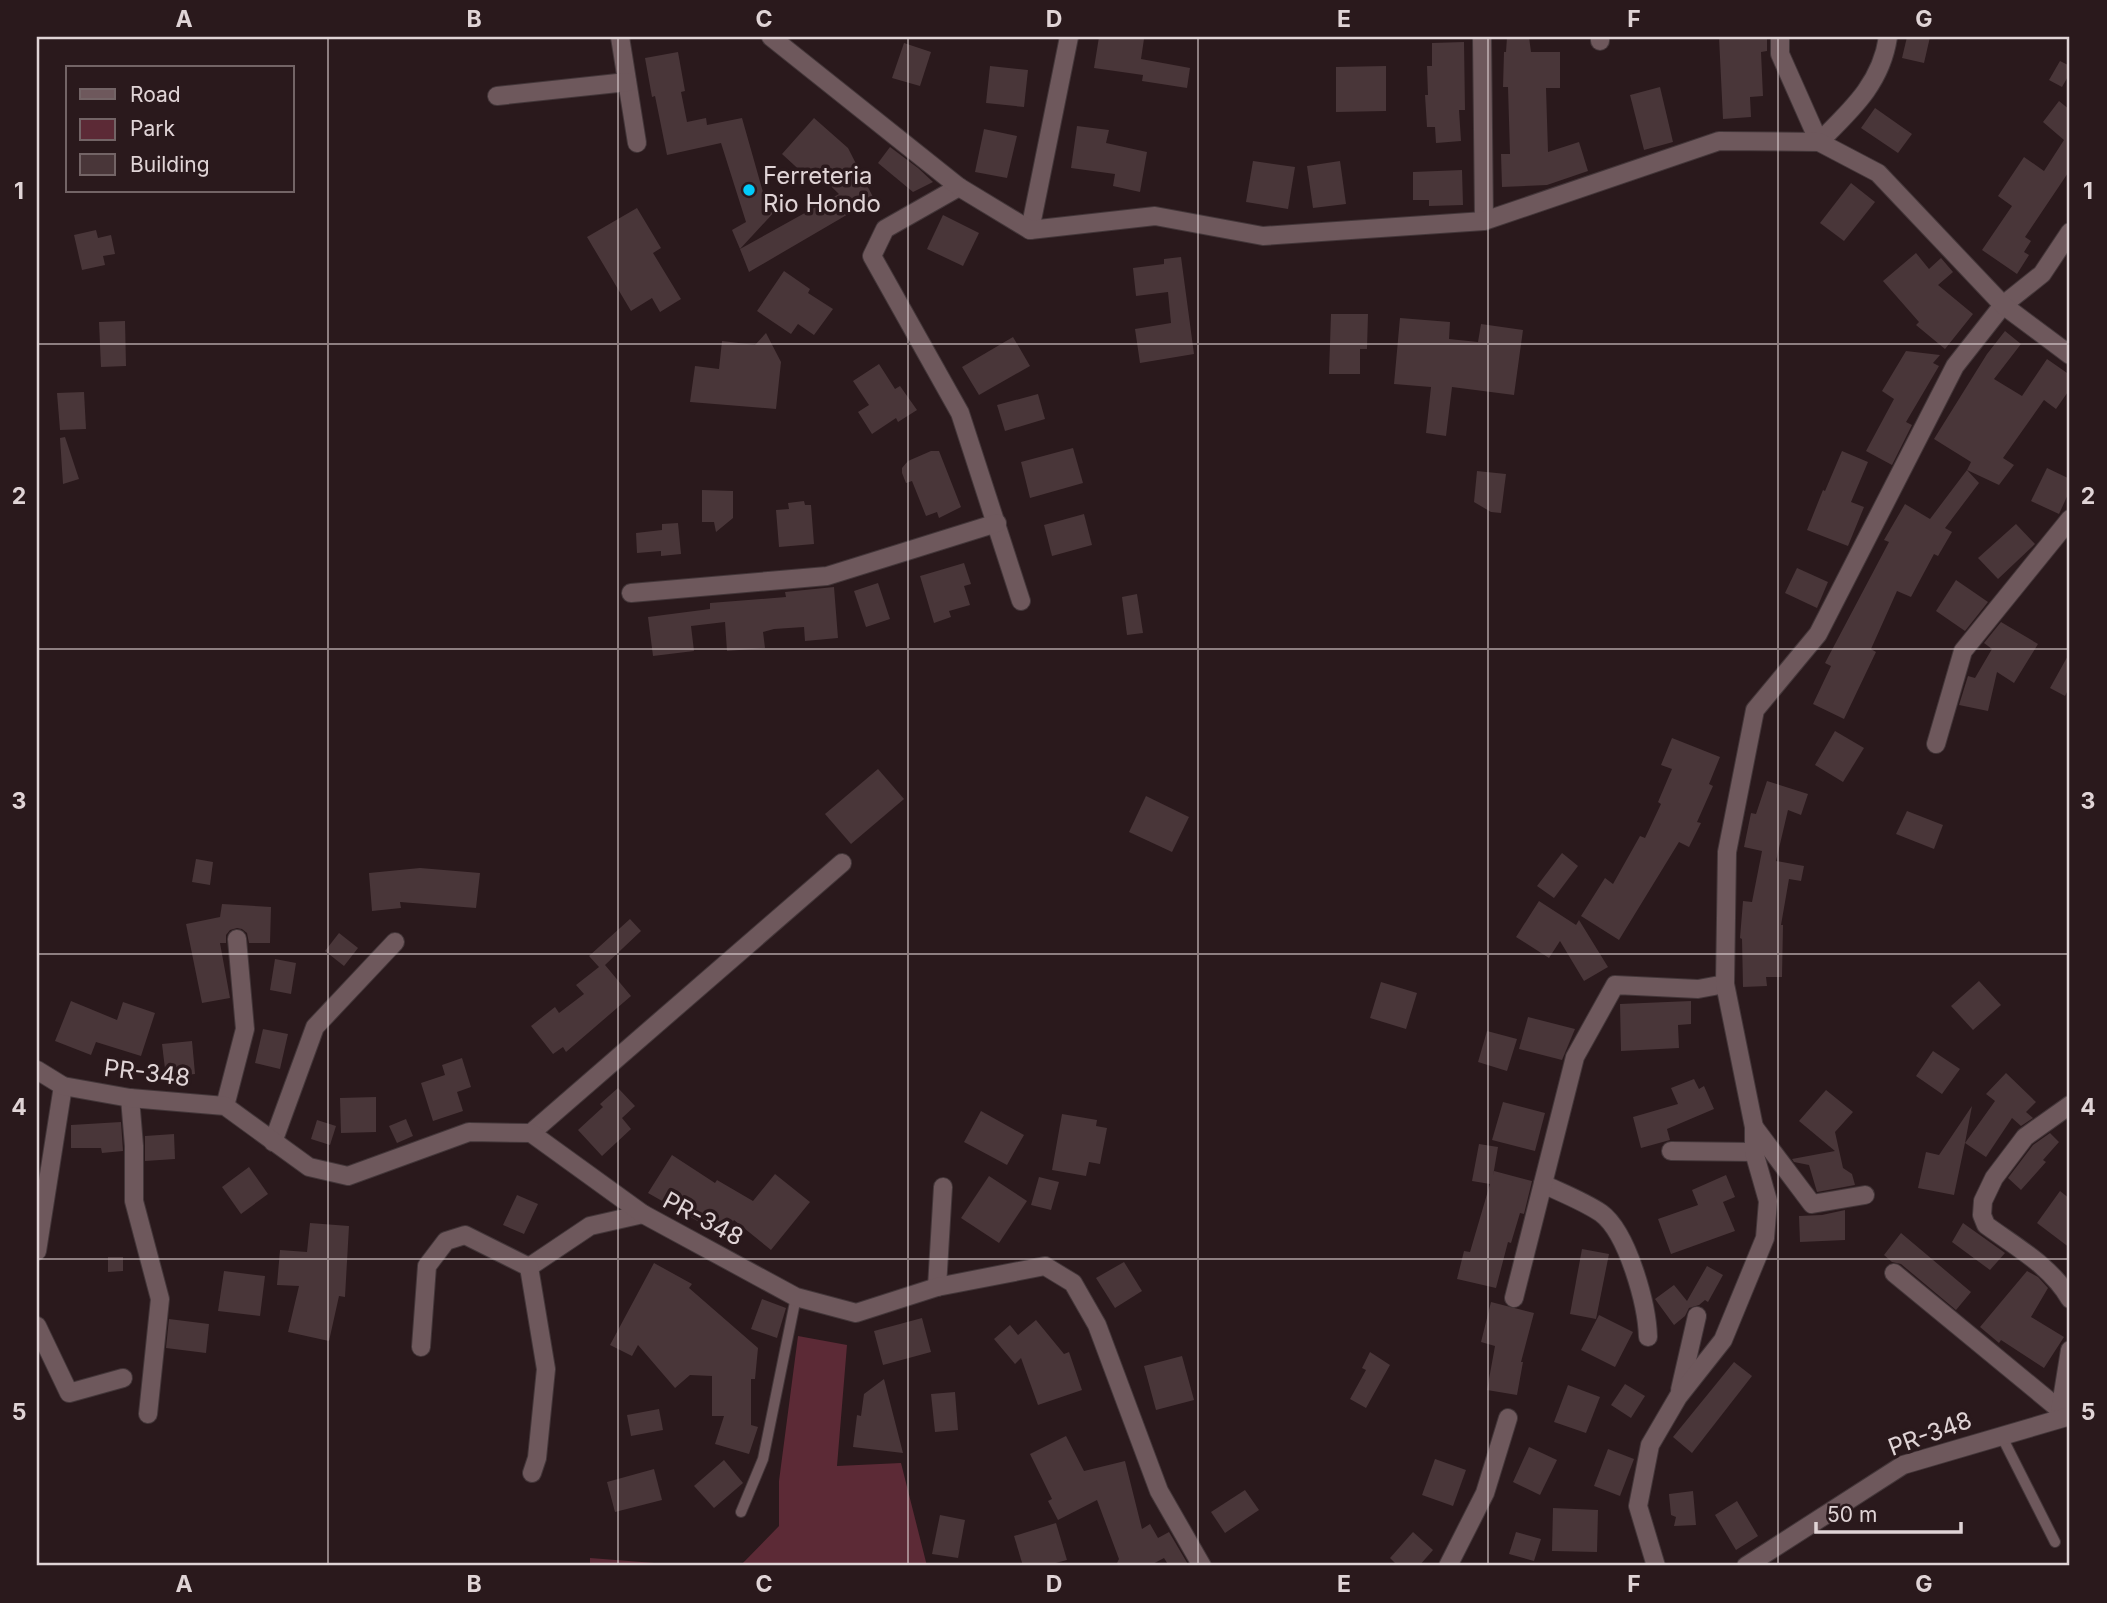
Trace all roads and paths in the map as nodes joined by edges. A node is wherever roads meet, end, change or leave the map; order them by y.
1 (620, 37) edge
2 (771, 37) edge
3 (1069, 37) edge
4 (1482, 37) edge
5 (1780, 37) edge
6 (1888, 37) edge
7 (627, 82) junction
8 (497, 96) dead end
9 (1819, 142) junction
10 (636, 143) dead end
11 (960, 187) junction
12 (1484, 221) junction
13 (1030, 230) junction
14 (2070, 232) edge
15 (2003, 305) junction
16 (2070, 355) edge
17 (2070, 519) edge
18 (997, 523) junction
19 (631, 593) dead end
20 (1021, 601) dead end
21 (1936, 744) dead end
22 (842, 863) dead end
23 (237, 939) dead end
24 (395, 942) dead end
25 (1725, 984) junction
26 (37, 1070) edge
27 (63, 1086) junction
28 (130, 1098) junction
29 (2070, 1105) edge
30 (225, 1106) junction
31 (1754, 1126) junction
32 (531, 1133) junction
33 (273, 1142) junction
34 (1671, 1151) dead end
35 (1754, 1152) junction
36 (1543, 1184) junction
37 (943, 1187) dead end
38 (1866, 1195) dead end
39 (643, 1214) junction
40 (37, 1251) edge
41 (529, 1267) junction
42 (1894, 1273) dead end
43 (937, 1287) junction
44 (796, 1297) junction
45 (1514, 1298) dead end
46 (2070, 1299) edge
47 (1697, 1315) dead end
48 (37, 1326) edge
49 (1648, 1337) dead end
50 (421, 1347) dead end
51 (2070, 1350) edge
52 (123, 1378) dead end
53 (1678, 1397) junction
54 (148, 1414) dead end
55 (2063, 1414) edge
56 (1508, 1418) dead end
57 (2001, 1435) junction
58 (532, 1472) dead end
59 (741, 1512) dead end
60 (2055, 1542) dead end
61 (1202, 1566) edge
62 (1448, 1566) edge
63 (1656, 1566) edge
64 (1746, 1566) edge

1 - 7 street
2 - 11 street
3 - 13 street
4 - 12 street
5 - 9 street
6 - 9 street
7 - 8 street
7 - 10 street
9 - 12 street
9 - 15 street
11 - 13 street
11 - 18 street
12 - 13 street
14 - 15 street
15 - 16 street
15 - 25 street
17 - 21 street
18 - 19 street
18 - 20 street
22 - 32 street
23 - 30 street
24 - 33 street
25 - 31 street
25 - 36 street
26 - 27 street, PR-348 / PR-348
27 - 28 street, PR-348 / PR-348
27 - 40 street
28 - 30 street, PR-348 / PR-348
28 - 54 street
29 - 46 street
30 - 33 street
31 - 35 street
31 - 38 street
32 - 33 street
32 - 39 street, PR-348 / PR-348
34 - 35 street
35 - 53 street
36 - 45 street
36 - 49 street
37 - 43 street
39 - 41 street
39 - 44 street, PR-348 / PR-348
41 - 50 street
41 - 58 street
42 - 55 street
43 - 44 street, PR-348 / PR-348
43 - 61 street, PR-348 / PR-348
44 - 59 lane
47 - 53 street
48 - 52 street
51 - 55 street
53 - 63 street
55 - 57 street, PR-348 / PR-348
56 - 62 street
57 - 60 lane
57 - 64 street, PR-348 / PR-348

